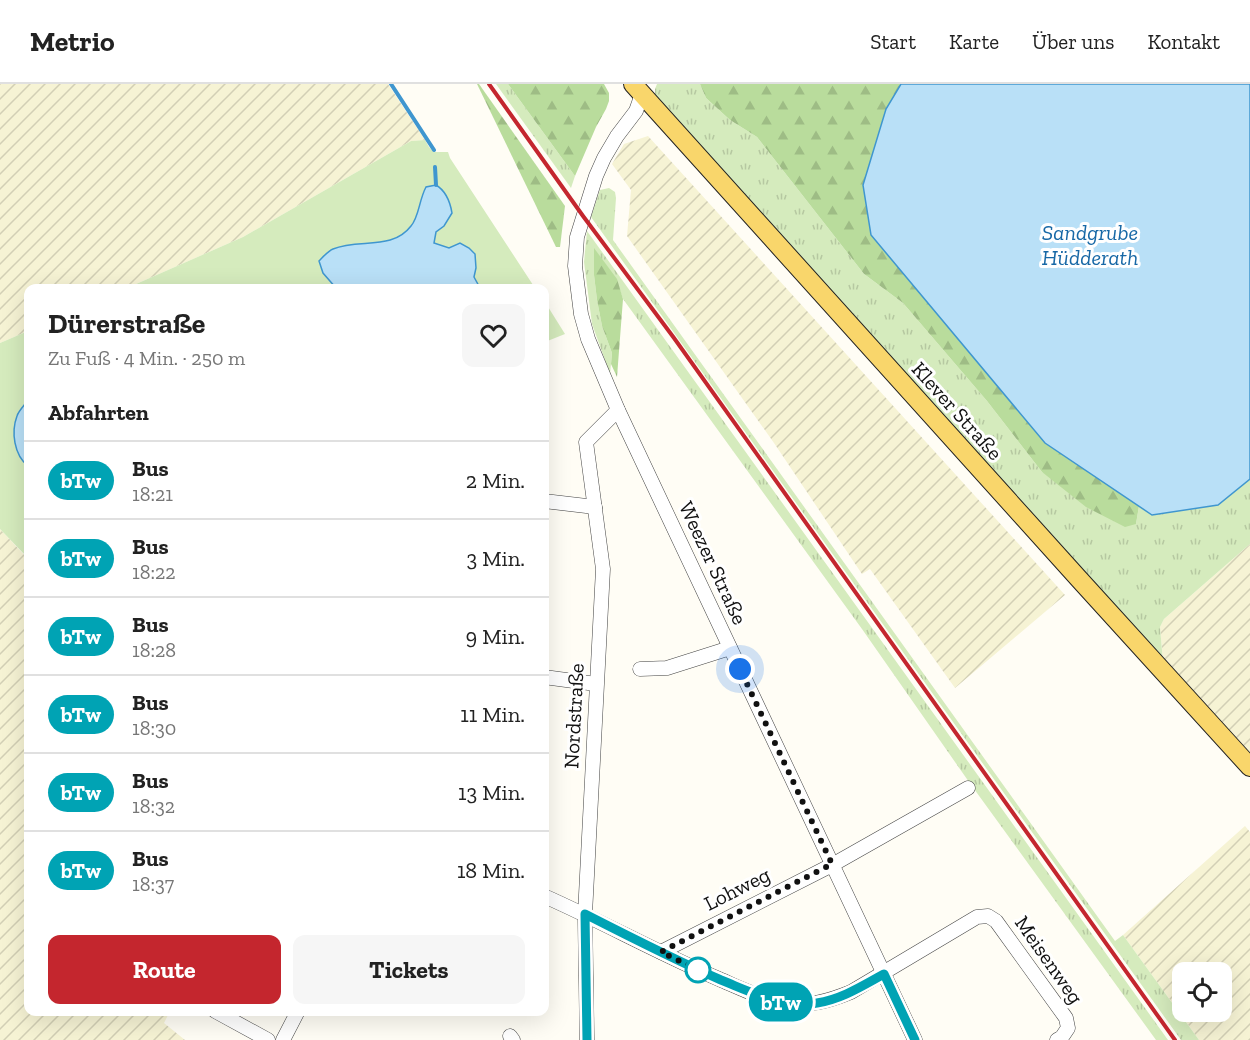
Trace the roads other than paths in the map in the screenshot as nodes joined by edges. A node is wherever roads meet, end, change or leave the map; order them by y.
1 (638, 89) edge
2 (618, 410) junction
3 (549, 502) edge
4 (595, 507) junction
5 (730, 648) junction
6 (640, 669) dead end
7 (549, 678) edge
8 (596, 684) junction
9 (1250, 767) edge
10 (968, 789) dead end
11 (832, 864) junction
12 (549, 898) edge
13 (585, 914) junction
14 (661, 952) junction
15 (884, 974) junction
16 (233, 1016) edge
17 (295, 1016) edge
18 (268, 1040) edge
19 (283, 1040) edge
20 (587, 1040) edge
21 (915, 1040) edge
22 (1057, 1040) edge

1 - 2 street, Weezer Straße
1 - 9 main road, Klever Straße
2 - 4 street, Nordstraße
2 - 5 street, Weezer Straße
3 - 4 street
4 - 8 street, Nordstraße
5 - 6 street
5 - 11 street, Weezer Straße
7 - 8 street
8 - 13 street, Nordstraße
10 - 11 street, Lohweg
11 - 14 street, Lohweg
11 - 15 street, Weezer Straße
12 - 13 street
13 - 14 street
13 - 20 street, Nordstraße
14 - 15 street
15 - 21 street, Weezer Straße
15 - 22 street, Meisenweg
16 - 18 street
17 - 19 street

